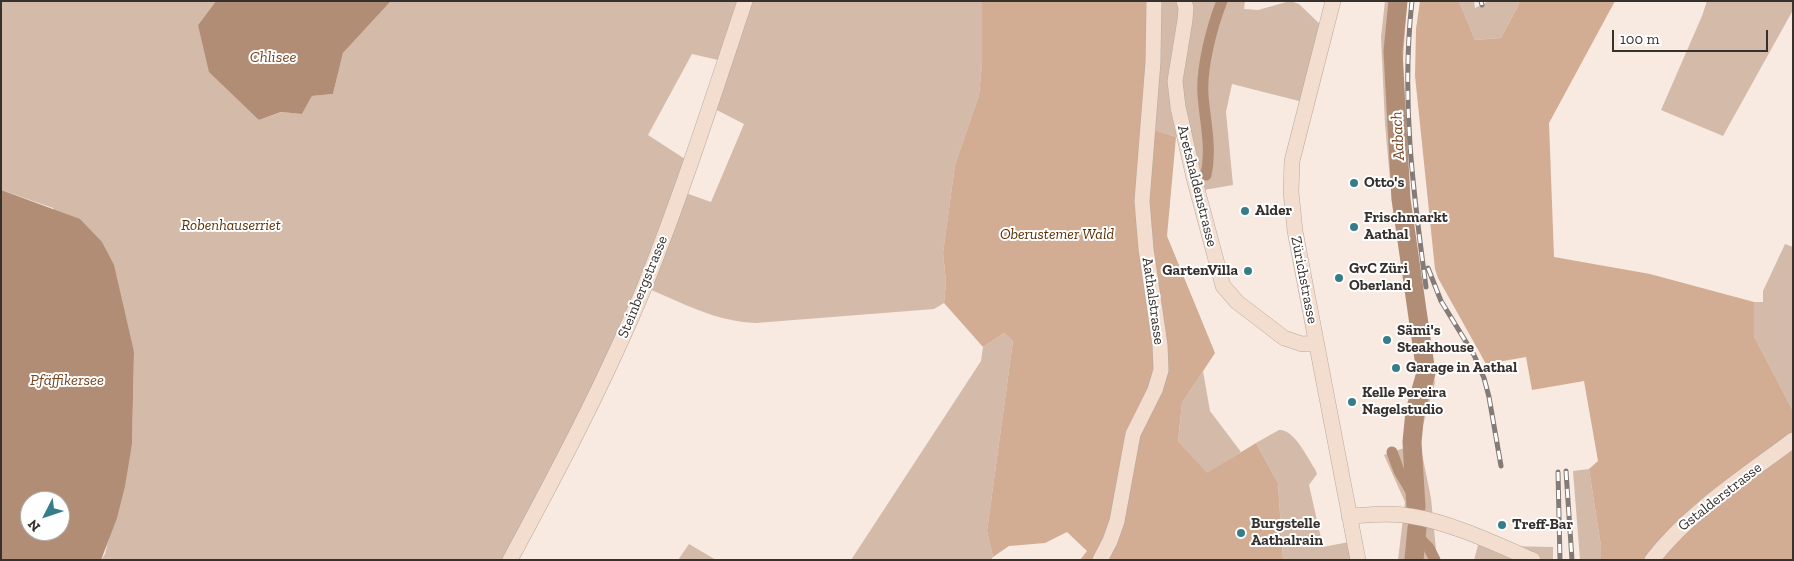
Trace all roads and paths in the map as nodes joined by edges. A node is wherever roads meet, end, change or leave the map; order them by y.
1 (745, 1) edge
2 (1154, 1) edge
3 (1184, 1) edge
4 (1333, 1) edge
5 (1316, 343) junction
6 (1793, 440) edge
7 (1349, 516) junction
8 (510, 560) edge
9 (1100, 560) edge
10 (1358, 560) edge
11 (1534, 560) edge
12 (1652, 560) edge

1 - 8 street, Steinbergstrasse
2 - 9 street, Aathalstrasse
3 - 5 street, Aretshaldenstrasse
4 - 5 street, Zürichstrasse
5 - 7 street, Zürichstrasse
6 - 12 street, Gstalderstrasse
7 - 10 street, Zürichstrasse
7 - 11 street

